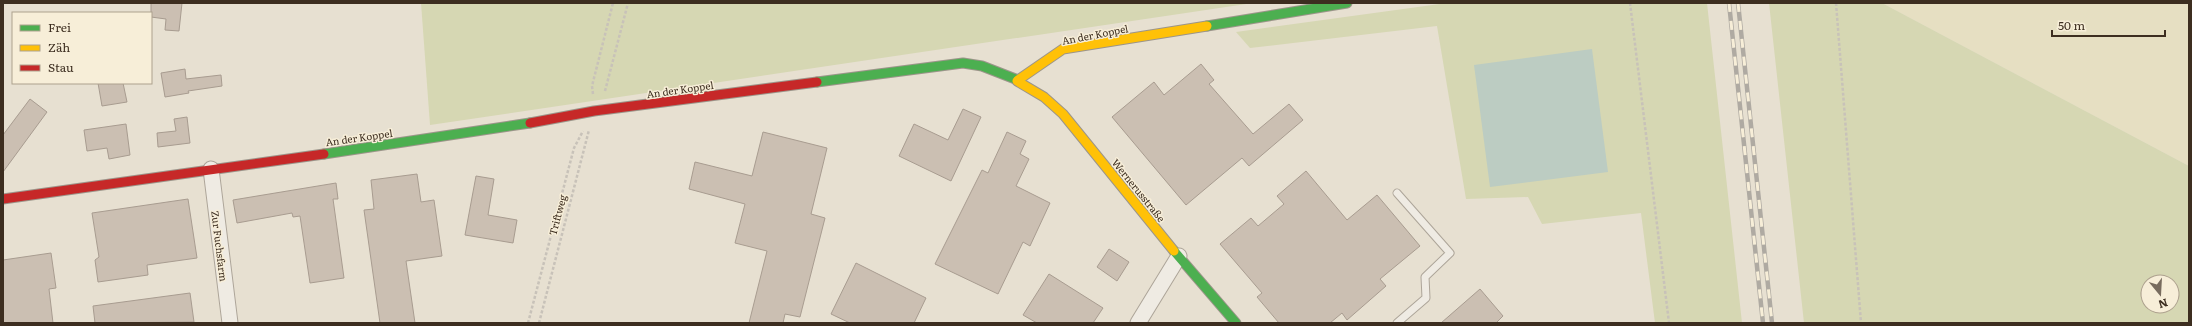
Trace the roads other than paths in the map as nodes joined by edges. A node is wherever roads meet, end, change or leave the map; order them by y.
1 (1347, 3) edge
2 (1017, 81) junction
3 (211, 169) junction
4 (1397, 193) dead end
5 (3, 199) edge
6 (1180, 256) junction
7 (230, 323) edge
8 (1138, 323) edge
9 (1236, 323) edge
10 (1397, 323) edge

1 - 2 street, An der Koppel
2 - 3 street, An der Koppel
2 - 6 street, Wernerusstraße
3 - 5 street, An der Koppel
3 - 7 street, Zur Fuchsfarm
4 - 10 lane
6 - 8 street
6 - 9 street, Wernerusstraße

